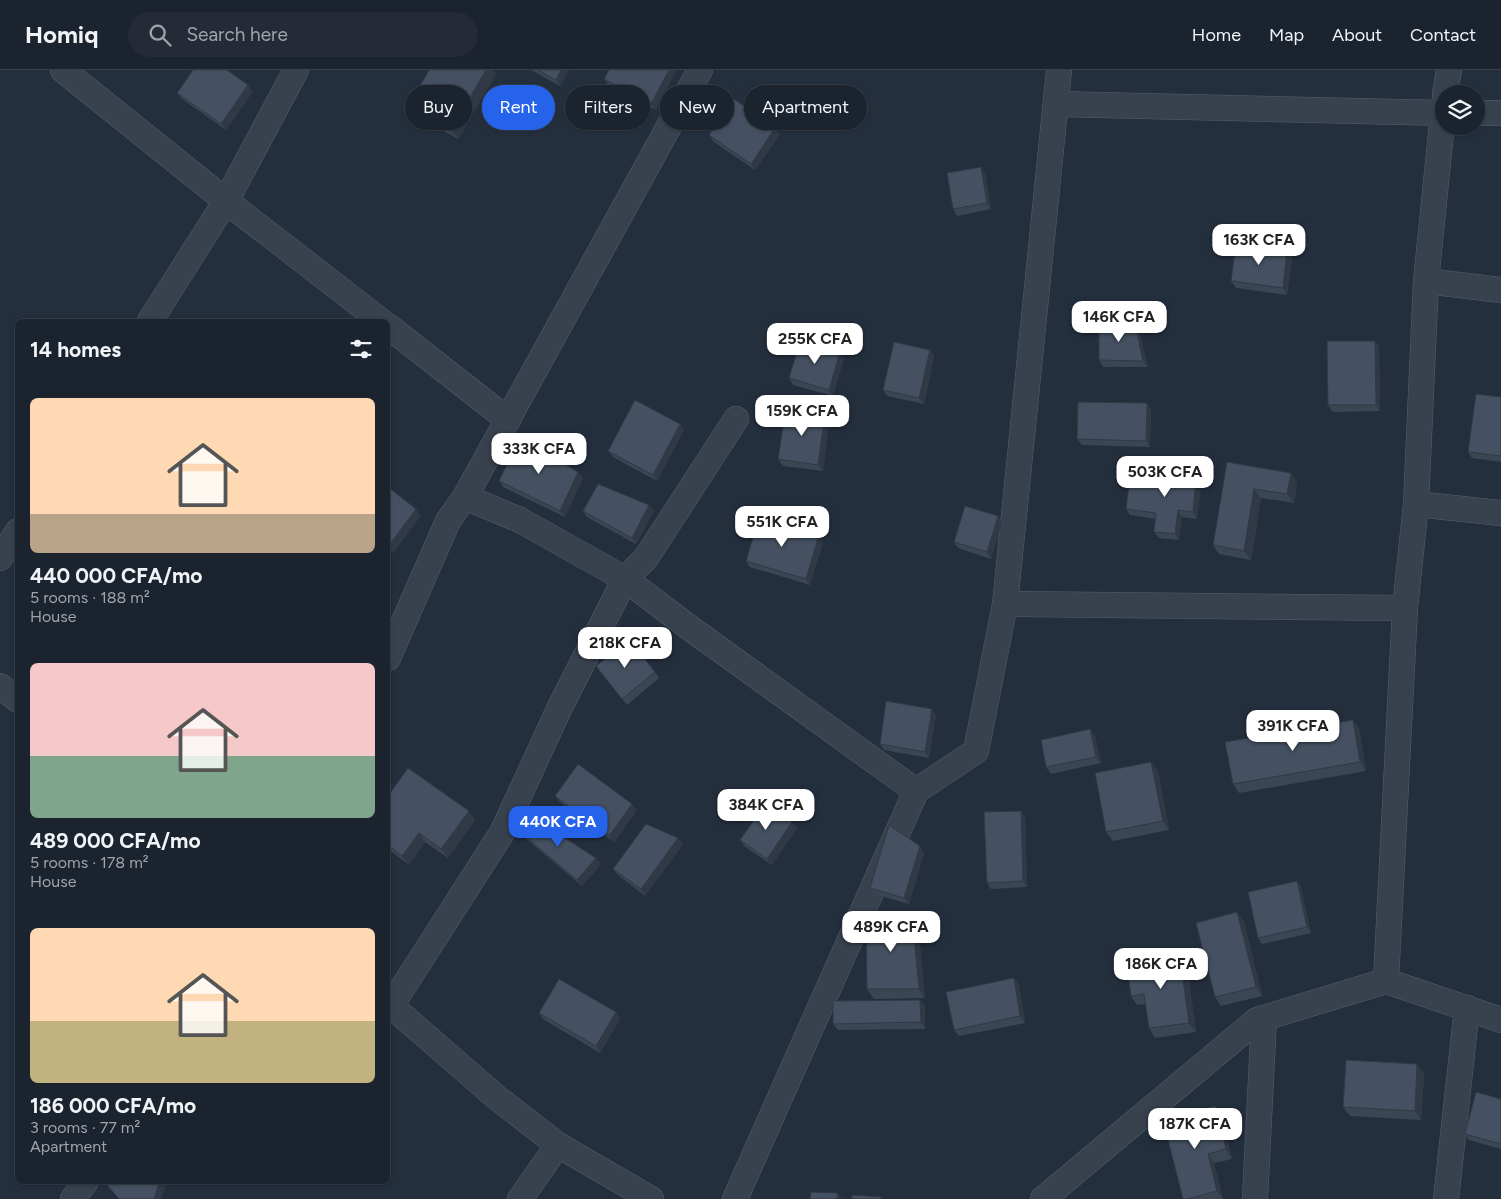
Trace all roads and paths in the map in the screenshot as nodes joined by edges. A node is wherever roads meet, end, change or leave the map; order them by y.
1 (63, 70) edge
2 (296, 70) edge
3 (700, 70) edge
4 (1059, 70) edge
5 (1449, 70) edge
6 (1447, 85) edge
7 (1056, 104) junction
8 (1435, 105) edge
9 (1485, 113) edge
10 (1501, 113) edge
11 (1441, 135) edge
12 (226, 201) junction
13 (1426, 281) junction
14 (1501, 290) edge
15 (151, 319) edge
16 (378, 319) edge
17 (390, 328) edge
18 (736, 419) dead end
19 (508, 420) junction
20 (465, 497) junction
21 (1416, 504) junction
22 (1501, 513) edge
23 (15, 536) edge
24 (0, 558) edge
25 (625, 579) junction
26 (1005, 604) junction
27 (1405, 608) junction
28 (390, 653) edge
29 (0, 686) edge
30 (15, 698) edge
31 (916, 791) junction
32 (1386, 981) junction
33 (390, 1003) edge
34 (390, 1006) edge
35 (1467, 1008) junction
36 (1264, 1018) junction
37 (1501, 1020) edge
38 (558, 1145) junction
39 (84, 1184) edge
40 (73, 1199) edge
41 (520, 1199) edge
42 (651, 1199) edge
43 (736, 1199) edge
44 (1043, 1199) edge
45 (1255, 1199) edge
46 (1446, 1199) edge

1 - 12 street
2 - 12 street
3 - 19 street
4 - 7 street
5 - 6 street
7 - 8 street
7 - 26 street
9 - 10 street
11 - 13 street
12 - 15 street
12 - 16 street
13 - 14 street
13 - 21 street
17 - 19 street
18 - 25 street
19 - 20 street
20 - 25 street
20 - 28 street
21 - 22 street
21 - 27 street
23 - 24 street
25 - 31 street
25 - 33 street
26 - 27 street
26 - 31 street
27 - 32 street
29 - 30 street
31 - 43 street
32 - 35 street
32 - 36 street
34 - 38 street
35 - 37 street
35 - 46 street
36 - 44 street
36 - 45 street
38 - 41 street
38 - 42 street
39 - 40 street

